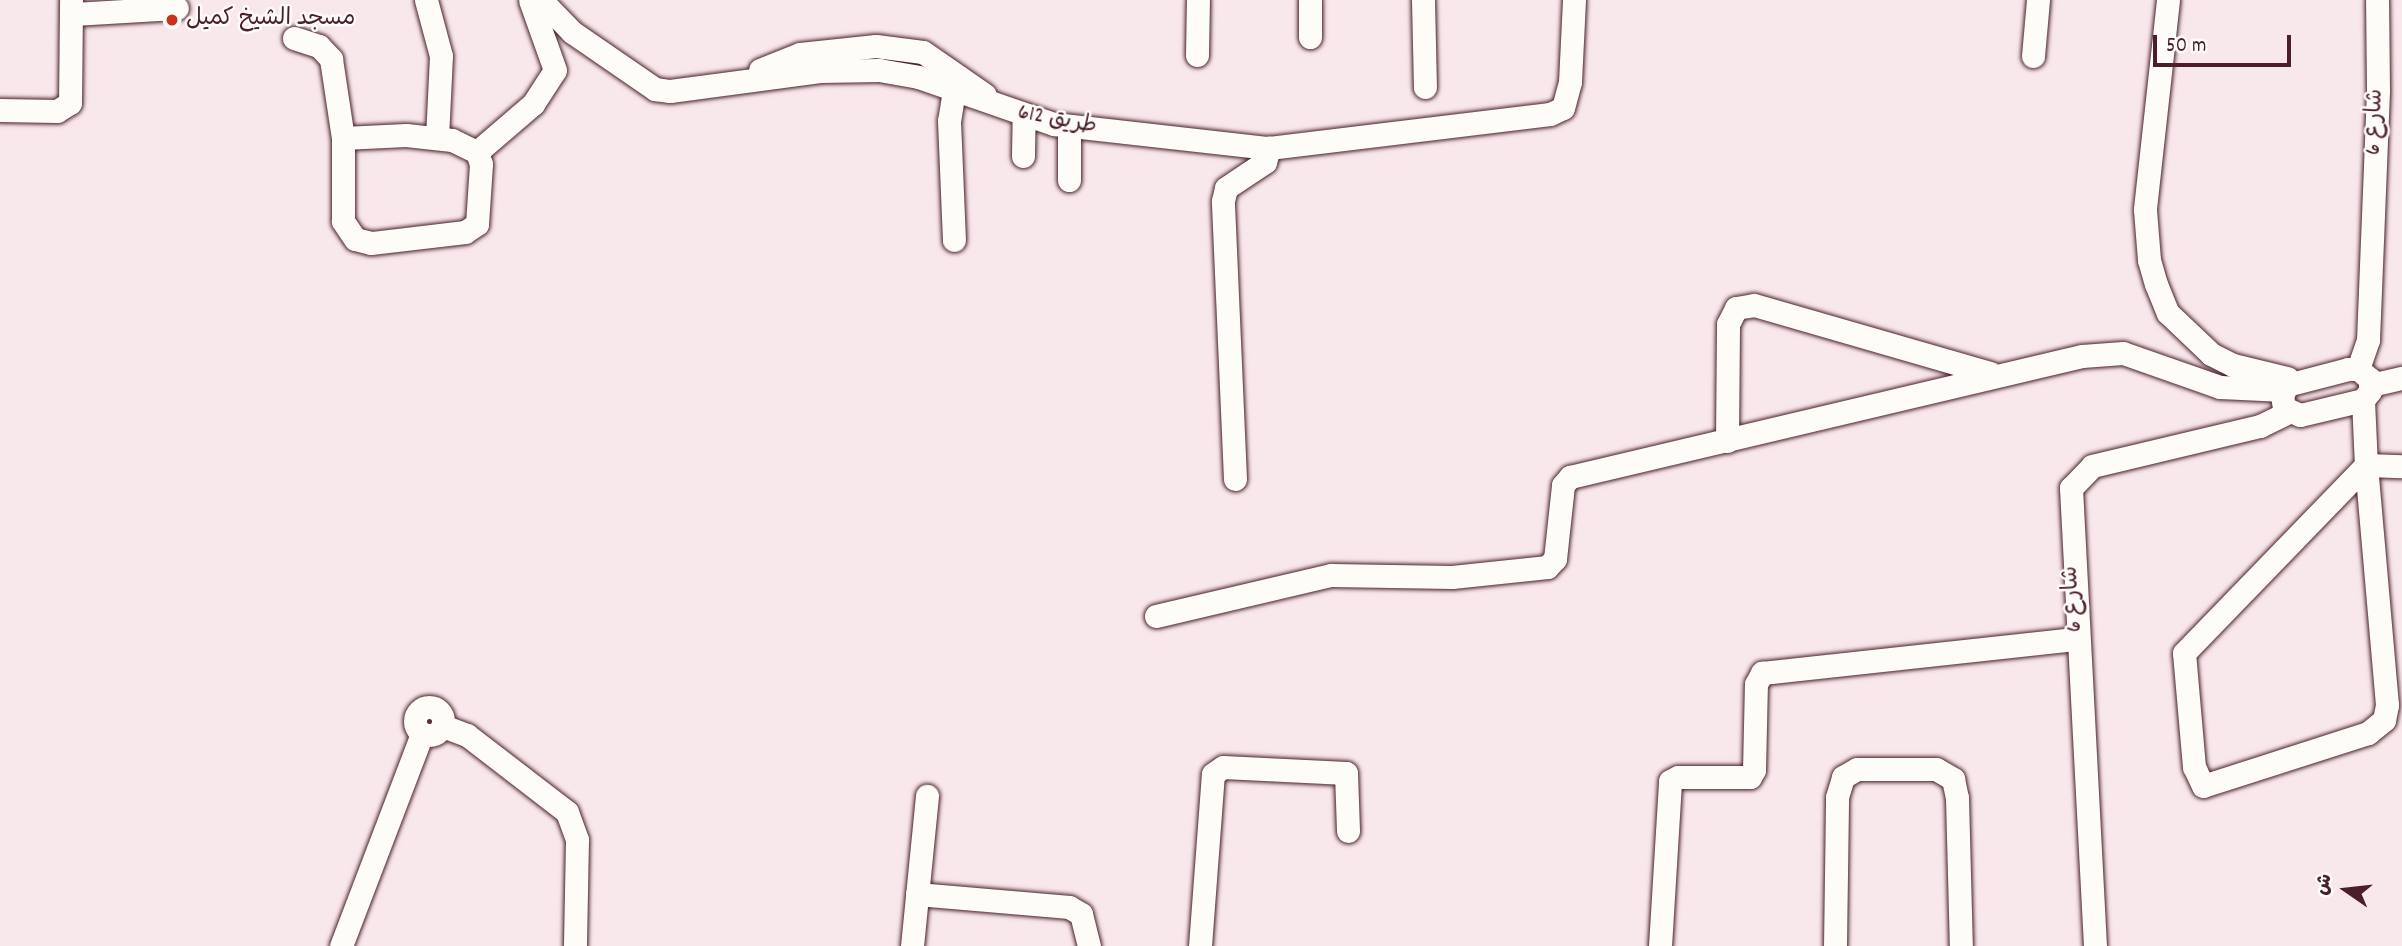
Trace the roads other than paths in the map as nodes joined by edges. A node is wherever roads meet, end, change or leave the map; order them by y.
1 (426, 0) edge
2 (530, 0) edge
3 (541, 0) edge
4 (1198, 0) edge
5 (1310, 0) edge
6 (1423, 0) edge
7 (1574, 0) edge
8 (2038, 0) edge
9 (2168, 0) edge
10 (2377, 0) edge
11 (72, 7) edge
12 (177, 8) dead end
13 (1310, 37) dead end
14 (294, 38) dead end
15 (1197, 55) dead end
16 (2033, 56) dead end
17 (722, 85) junction
18 (1424, 87) dead end
19 (954, 90) junction
20 (1002, 109) junction
21 (0, 110) edge
22 (1024, 117) junction
23 (1069, 126) junction
24 (437, 137) junction
25 (343, 138) junction
26 (1269, 148) junction
27 (477, 152) junction
28 (1023, 156) dead end
29 (1069, 180) dead end
30 (954, 240) dead end
31 (1994, 373) junction
32 (2325, 374) junction
33 (2402, 379) edge
34 (2364, 385) junction
35 (2288, 395) junction
36 (2333, 408) junction
37 (1727, 441) junction
38 (2366, 465) junction
39 (2402, 466) edge
40 (1235, 479) dead end
41 (1156, 616) dead end
42 (2077, 639) junction
43 (927, 796) dead end
44 (1348, 831) dead end
45 (917, 894) junction
46 (341, 946) edge
47 (575, 946) edge
48 (912, 946) edge
49 (1089, 946) edge
50 (1200, 946) edge
51 (1660, 946) edge
52 (1835, 946) edge
53 (1961, 946) edge
54 (2095, 946) edge

1 - 24 street
2 - 27 street
3 - 17 street, طريق 612
4 - 15 street
5 - 13 street
6 - 18 street
7 - 26 street, طريق 612
8 - 16 street
9 - 35 street
10 - 34 street, شارع 6
11 - 12 street
11 - 21 street
14 - 25 street
17 - 19 street, طريق 612
17 - 20 street
19 - 20 street, طريق 612
19 - 30 street
20 - 22 street, طريق 612
22 - 23 street, طريق 612
22 - 28 street
23 - 26 street, طريق 612
23 - 29 street
24 - 25 street
24 - 27 street
25 - 27 street
26 - 40 street
31 - 35 street
31 - 37 street
31 - 37 street
32 - 34 street
32 - 35 street
32 - 36 street
33 - 34 street
34 - 36 street
34 - 38 street, شارع 6
35 - 36 street
35 - 42 street, شارع 6
37 - 41 street
38 - 38 street, شارع 6
38 - 39 street
42 - 51 street
42 - 54 street, شارع 6
43 - 45 street
44 - 50 street
45 - 48 street
45 - 49 street
46 - 47 street
52 - 53 street

